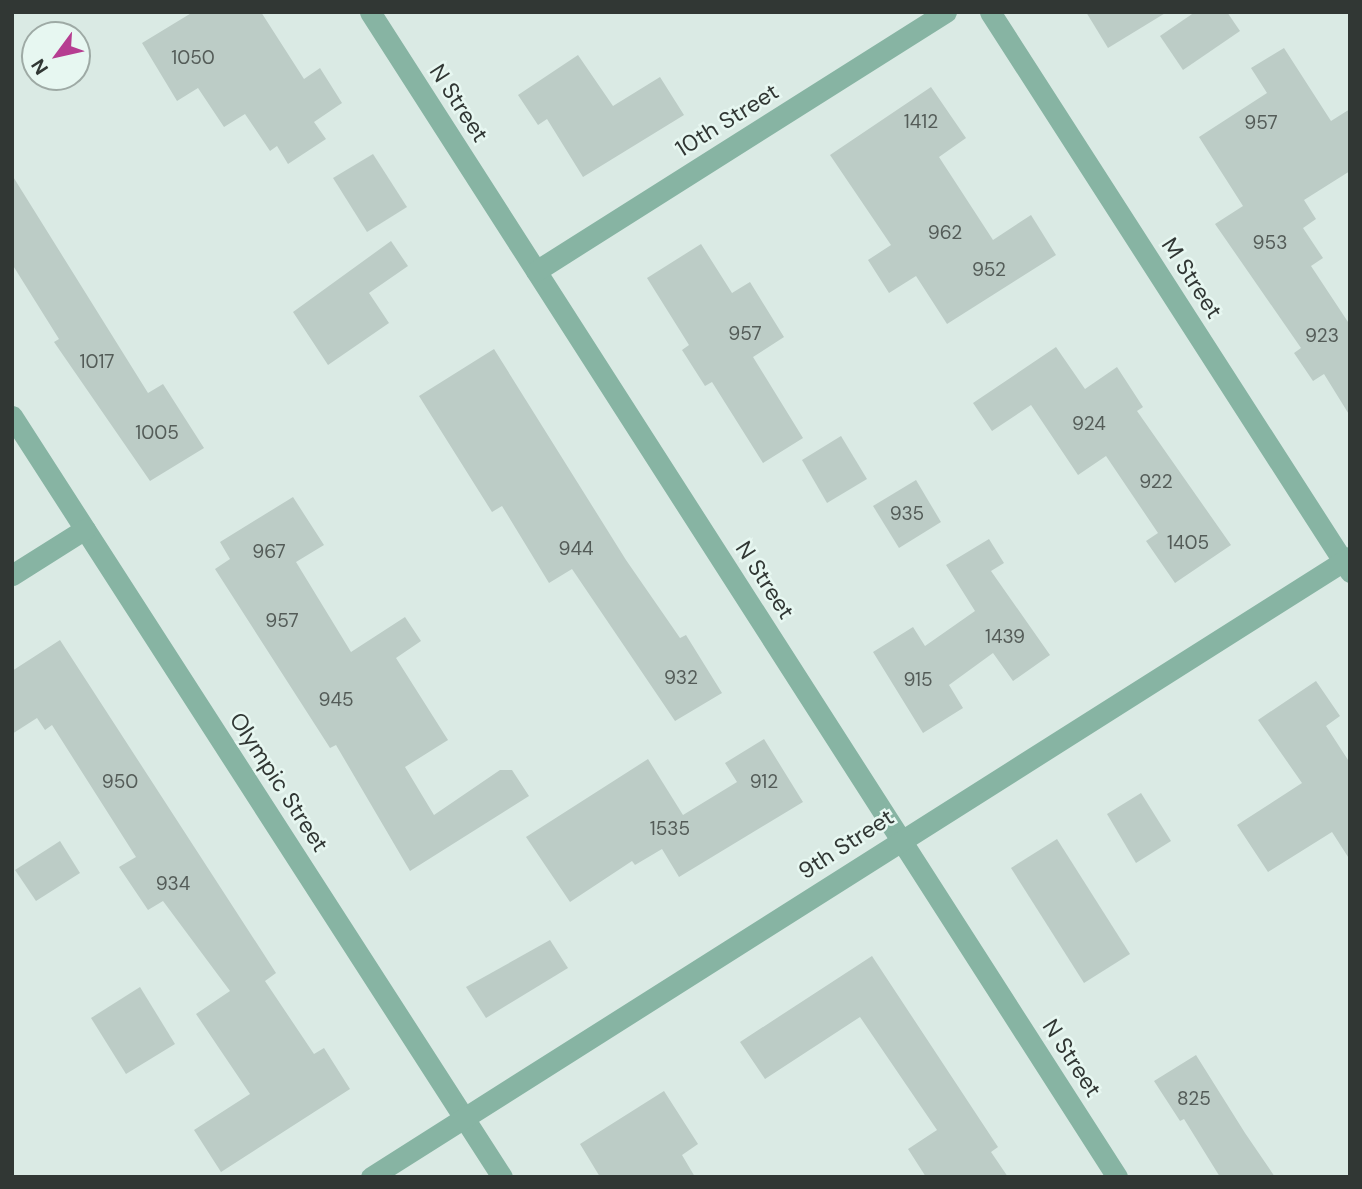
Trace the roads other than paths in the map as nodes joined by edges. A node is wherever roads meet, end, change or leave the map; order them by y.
1 (370, 12) edge
2 (946, 12) edge
3 (990, 12) edge
4 (536, 271) junction
5 (12, 415) edge
6 (85, 529) junction
7 (1347, 563) edge
8 (12, 575) edge
9 (901, 840) junction
10 (464, 1117) junction
11 (372, 1177) edge
12 (502, 1177) edge
13 (1117, 1177) edge

1 - 4 street, N Street
2 - 4 street, 10th Street
3 - 7 street, M Street
4 - 9 street, N Street
5 - 6 street, Olympic Street
6 - 8 street
6 - 10 street, Olympic Street
7 - 9 street, 9th Street
9 - 10 street, 9th Street
9 - 13 street, N Street
10 - 11 street, 9th Street
10 - 12 street, Olympic Street

